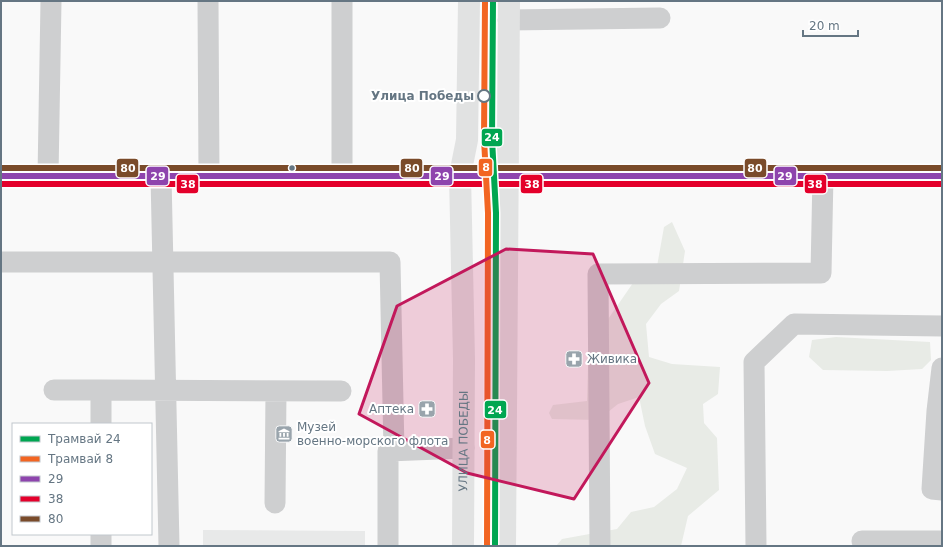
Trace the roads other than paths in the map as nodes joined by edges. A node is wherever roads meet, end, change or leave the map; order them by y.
1 (52, 1) edge
2 (208, 1) edge
3 (342, 1) edge
4 (469, 1) edge
5 (508, 11) edge
6 (660, 18) dead end
7 (460, 175) junction
8 (1, 176) edge
9 (48, 176) junction
10 (161, 176) junction
11 (209, 176) junction
12 (342, 176) junction
13 (507, 176) junction
14 (823, 176) junction
15 (942, 176) edge
16 (1, 262) edge
17 (163, 262) junction
18 (942, 326) edge
19 (942, 368) edge
20 (54, 390) dead end
21 (101, 390) junction
22 (166, 391) junction
23 (276, 391) junction
24 (341, 391) dead end
25 (101, 423) edge
26 (464, 448) junction
27 (394, 451) junction
28 (942, 490) edge
29 (275, 503) dead end
30 (101, 535) edge
31 (862, 541) dead end
32 (942, 541) edge
33 (101, 546) edge
34 (169, 546) edge
35 (388, 546) edge
36 (464, 546) edge
37 (505, 546) edge
38 (600, 546) edge
39 (756, 546) edge

1 - 9 lane
2 - 11 lane
3 - 12 lane
4 - 7 main road, УЛИЦА ПОБЕДЫ
5 - 6 lane
5 - 13 main road
7 - 12 main road
7 - 13 main road
7 - 26 main road, УЛИЦА ПОБЕДЫ
8 - 9 main road
9 - 10 main road
10 - 11 main road
10 - 17 lane
11 - 12 main road
13 - 14 main road
13 - 37 main road
14 - 15 main road
14 - 38 lane
16 - 17 lane
17 - 22 lane
17 - 27 lane
18 - 39 lane
19 - 28 lane
20 - 21 lane
21 - 22 lane
21 - 25 lane
22 - 23 lane
22 - 34 lane
23 - 24 lane
23 - 29 lane
26 - 27 lane
26 - 36 main road, УЛИЦА ПОБЕДЫ
27 - 35 lane
30 - 33 lane
31 - 32 lane

